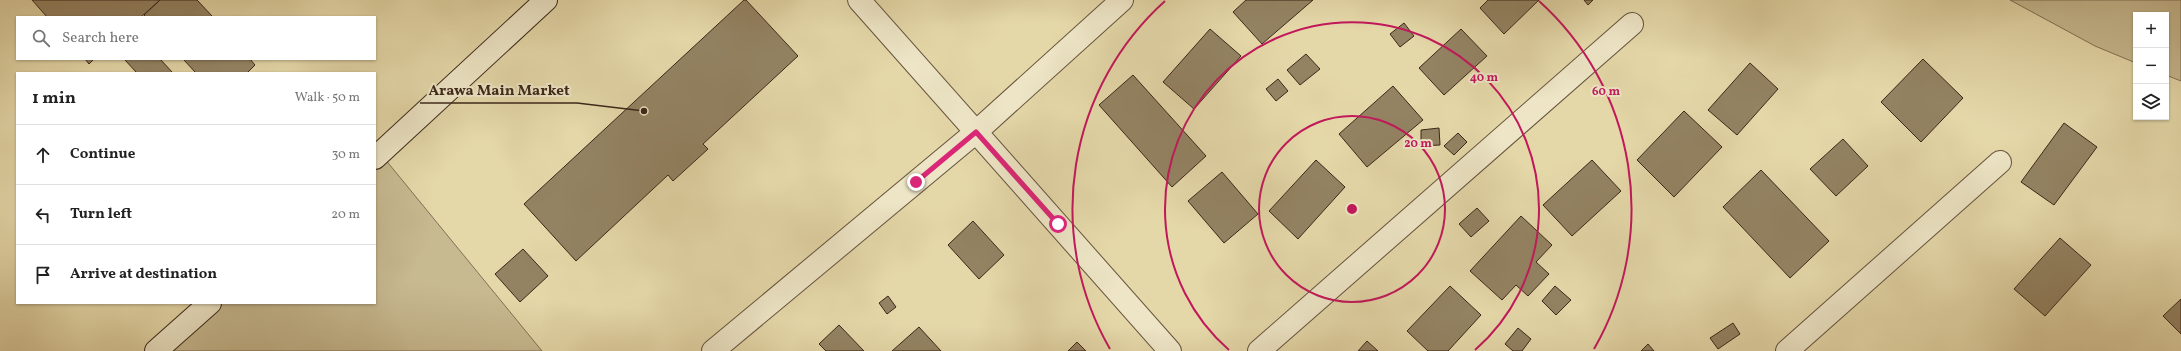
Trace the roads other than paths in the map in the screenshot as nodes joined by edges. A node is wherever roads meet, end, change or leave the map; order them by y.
1 (546, 0) edge
2 (859, 0) edge
3 (1122, 0) edge
4 (1632, 24) dead end
5 (976, 132) junction
6 (376, 157) edge
7 (2000, 162) dead end
8 (209, 304) edge
9 (156, 351) edge
10 (712, 351) edge
11 (1170, 351) edge
12 (1259, 351) edge
13 (1787, 351) edge

1 - 6 street
2 - 5 street
3 - 5 street
4 - 12 street
5 - 10 street
5 - 11 street
7 - 13 street
8 - 9 street

